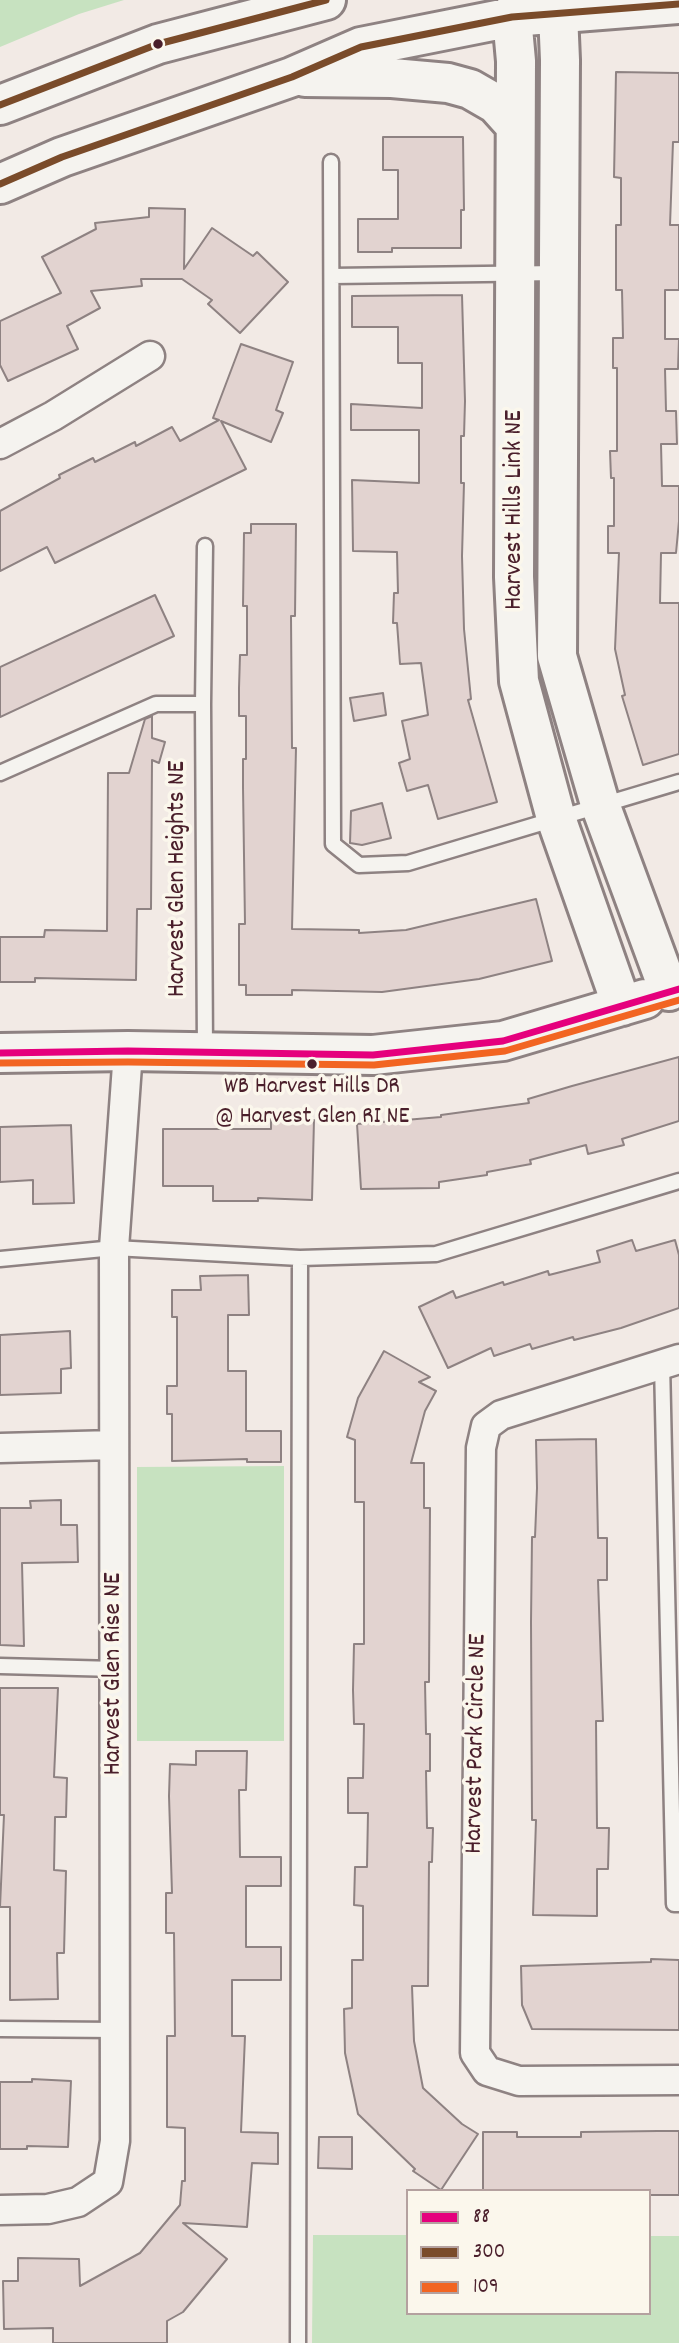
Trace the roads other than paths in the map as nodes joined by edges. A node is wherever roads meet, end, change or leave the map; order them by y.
1 (326, 0) edge
2 (679, 4) edge
3 (554, 7) edge
4 (515, 8) edge
5 (292, 77) junction
6 (0, 105) edge
7 (514, 124) junction
8 (331, 162) dead end
9 (0, 184) edge
10 (560, 273) junction
11 (516, 274) junction
12 (332, 276) junction
13 (150, 356) dead end
14 (0, 444) edge
15 (205, 546) dead end
16 (203, 704) junction
17 (0, 773) edge
18 (679, 782) edge
19 (600, 804) junction
20 (556, 818) junction
21 (674, 990) edge
22 (622, 1006) junction
23 (128, 1051) junction
24 (0, 1054) edge
25 (205, 1054) junction
26 (679, 1181) edge
27 (114, 1248) junction
28 (300, 1258) junction
29 (0, 1259) edge
30 (671, 1361) edge
31 (114, 1445) junction
32 (0, 1448) edge
33 (673, 1576) edge
34 (0, 1666) edge
35 (116, 1669) junction
36 (679, 1904) edge
37 (0, 2029) edge
38 (115, 2030) junction
39 (679, 2080) edge
40 (0, 2210) edge
41 (298, 2343) edge

1 - 6 street
2 - 3 street
3 - 4 street
3 - 10 street, Harvest Hills Link NE
4 - 5 street
4 - 7 street, Harvest Hills Link NE
5 - 7 street
5 - 9 street
7 - 11 street, Harvest Hills Link NE
8 - 12 lane
10 - 11 lane
10 - 19 street, Harvest Hills Link NE
11 - 12 lane
11 - 20 street, Harvest Hills Link NE
12 - 20 lane
13 - 14 street
15 - 16 lane, Harvest Glen Heights NE
16 - 17 lane
16 - 25 lane, Harvest Glen Heights NE
18 - 19 lane
19 - 20 lane
19 - 21 street, Harvest Hills Link NE
20 - 22 street, Harvest Hills Link NE
21 - 22 street
22 - 25 street
23 - 24 street
23 - 25 street
23 - 27 street, Harvest Glen Rise NE
26 - 28 lane
27 - 28 lane
27 - 29 lane
27 - 31 street, Harvest Glen Rise NE
28 - 41 lane
30 - 33 lane
30 - 39 street, Harvest Park Circle NE
31 - 32 street
31 - 35 street, Harvest Glen Rise NE
33 - 36 lane
34 - 35 lane
35 - 38 street, Harvest Glen Rise NE
37 - 38 lane
38 - 40 street, Harvest Glen Rise NE

